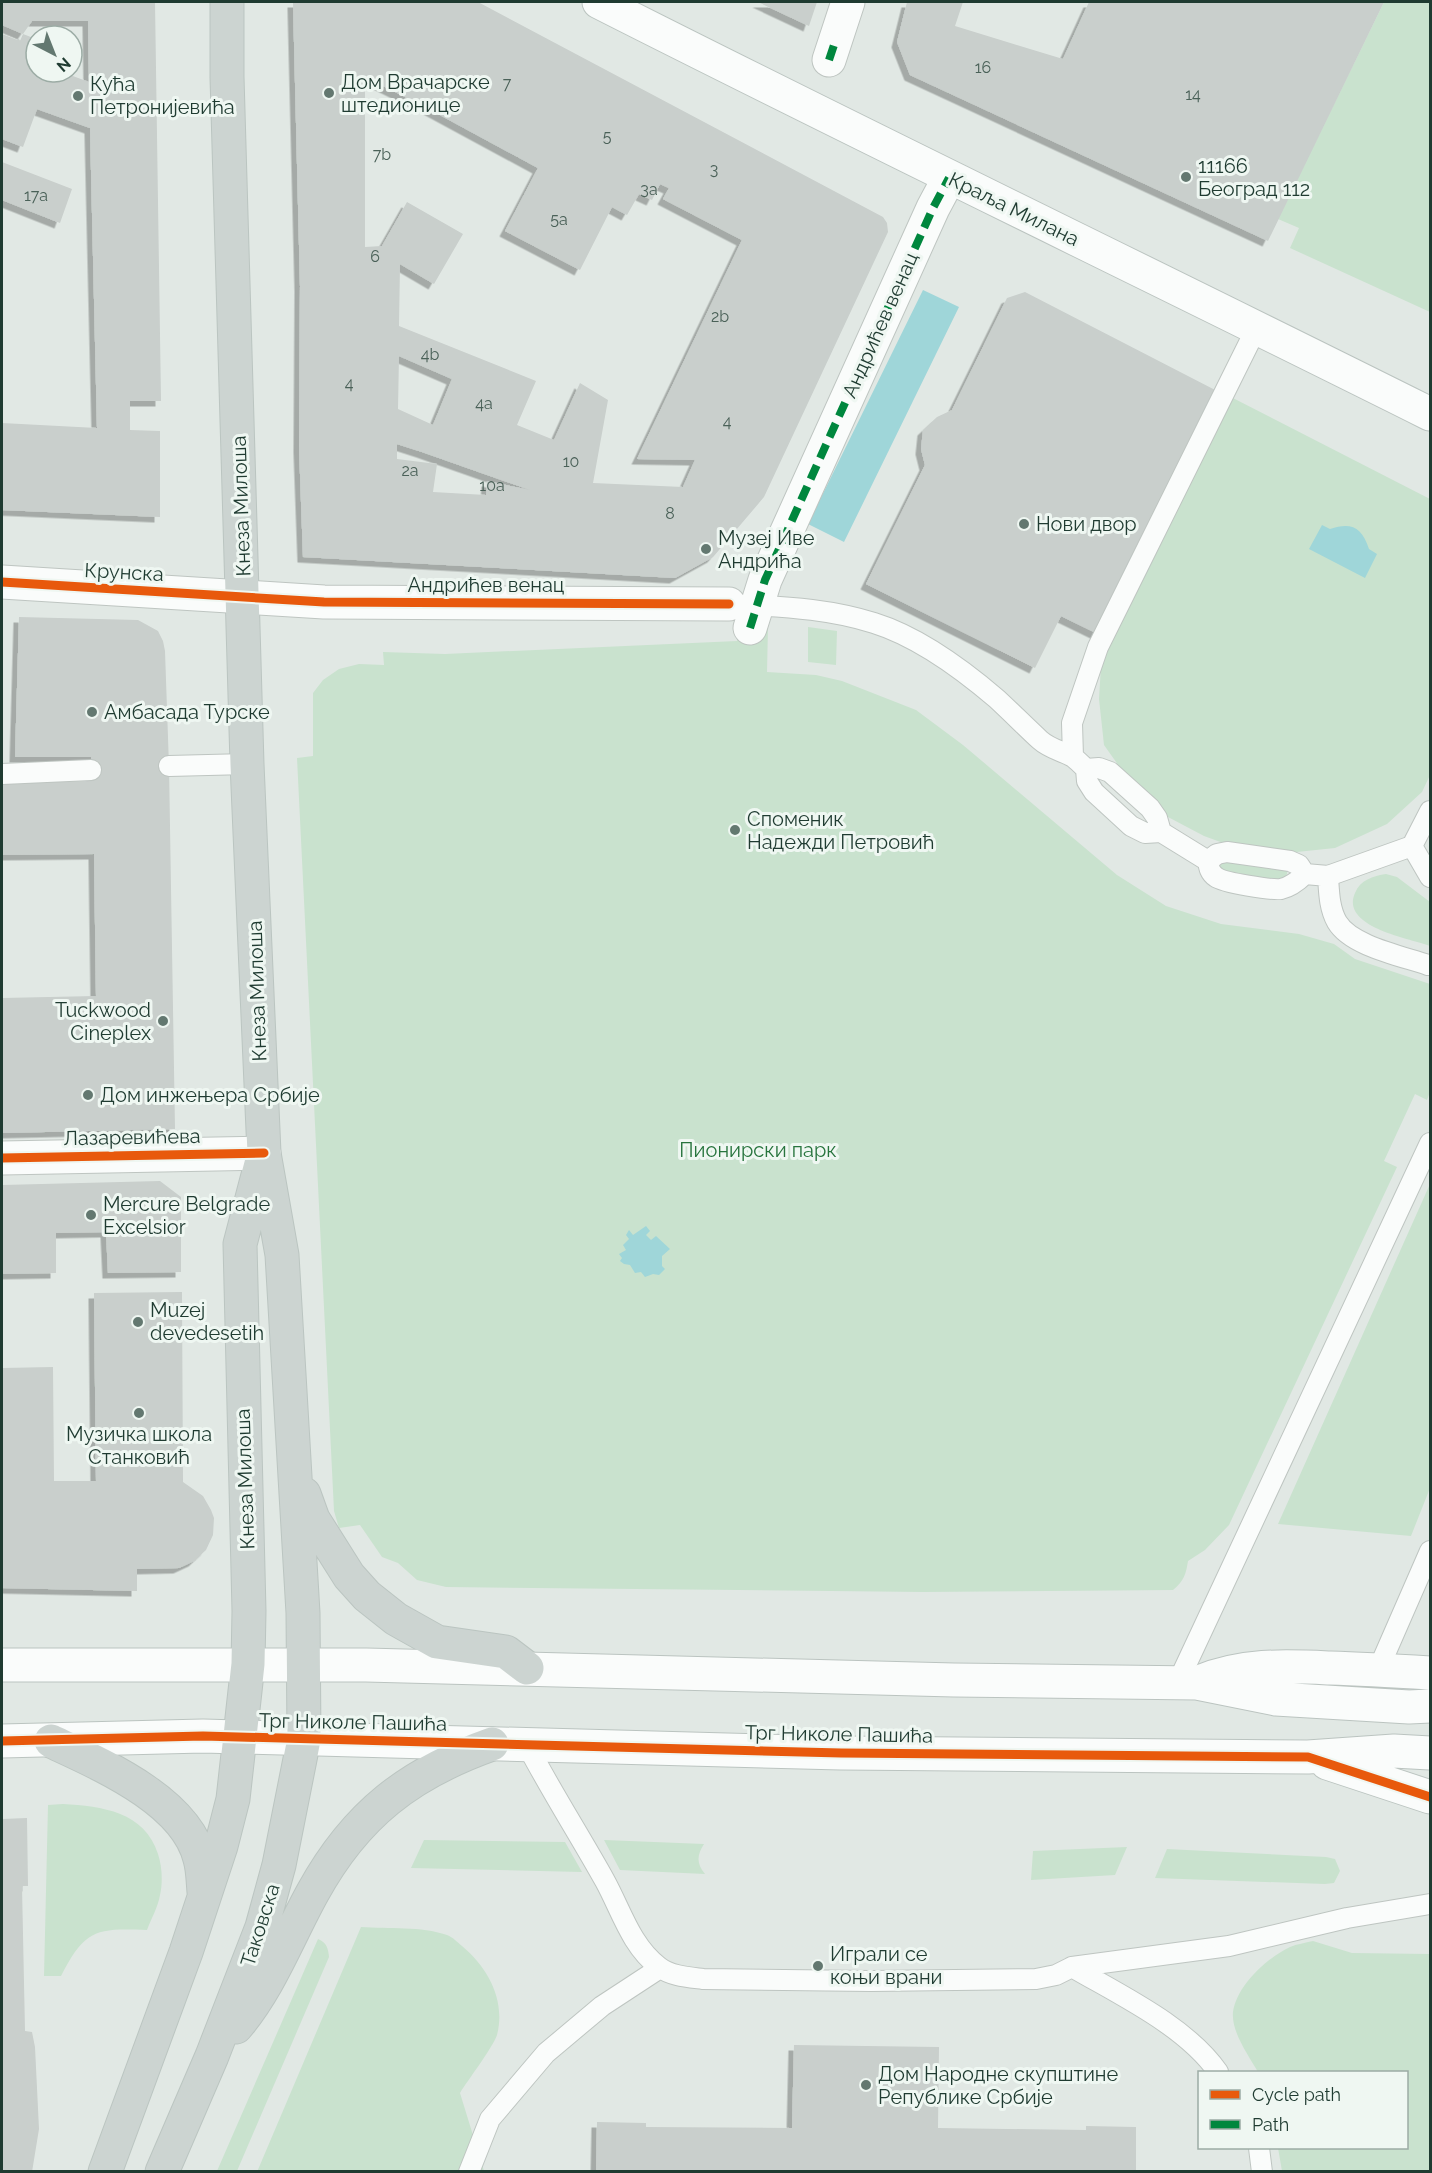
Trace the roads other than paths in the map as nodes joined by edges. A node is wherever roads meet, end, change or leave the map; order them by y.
1 (227, 2) edge
2 (599, 2) edge
3 (848, 2) edge
4 (832, 51) dead end
5 (949, 178) junction
6 (1257, 327) junction
7 (1431, 414) edge
8 (2, 582) edge
9 (244, 596) junction
10 (745, 612) junction
11 (1079, 763) junction
12 (248, 764) junction
13 (170, 766) dead end
14 (91, 770) dead end
15 (2, 774) edge
16 (1431, 811) edge
17 (1412, 846) junction
18 (1208, 861) junction
19 (1305, 874) junction
20 (1328, 876) junction
21 (1431, 877) edge
22 (1428, 965) dead end
23 (1431, 1143) edge
24 (264, 1153) junction
25 (2, 1158) edge
26 (296, 1469) junction
27 (1431, 1551) edge
28 (248, 1664) junction
29 (2, 1665) edge
30 (303, 1665) junction
31 (527, 1668) junction
32 (1378, 1670) junction
33 (1431, 1673) edge
34 (1188, 1682) junction
35 (1431, 1706) edge
36 (241, 1737) junction
37 (304, 1739) junction
38 (51, 1741) junction
39 (2, 1742) edge
40 (492, 1744) junction
41 (528, 1745) junction
42 (1431, 1753) edge
43 (1308, 1757) junction
44 (1427, 1801) edge
45 (204, 1897) junction
46 (1431, 1904) edge
47 (1072, 1967) junction
48 (660, 1968) junction
49 (212, 2056) junction
50 (1217, 2071) edge
51 (1259, 2149) edge
52 (105, 2172) edge
53 (162, 2172) edge
54 (469, 2172) edge
55 (1262, 2172) edge

1 - 9 main road, Кнеза Милоша
2 - 5 main road, Краља Милана
3 - 4 main road
5 - 6 main road, Краља Милана
5 - 10 main road, Андрићев венац
6 - 7 main road, Краља Милана
6 - 11 lane
8 - 9 main road, Крунска
9 - 10 main road, Андрићев венац
9 - 12 main road, Кнеза Милоша
10 - 11 lane, Андрићев венац
11 - 18 lane, Андрићев венац
12 - 13 lane
12 - 24 main road, Кнеза Милоша
14 - 15 lane
16 - 17 lane
17 - 20 lane
17 - 21 lane
18 - 19 lane
18 - 19 lane
19 - 20 lane
20 - 22 lane
23 - 34 lane
24 - 25 main road, Лазаревићева
24 - 26 main road, Кнеза Милоша
24 - 28 main road, Кнеза Милоша
26 - 30 main road, Кнеза Милоша
26 - 31 main road
27 - 32 lane
28 - 29 main road
28 - 30 main road
28 - 36 main road
30 - 31 main road
30 - 37 main road, Таковска
31 - 34 main road
32 - 33 main road
32 - 34 main road
34 - 35 main road
36 - 37 main road, Трг Николе Пашића
36 - 38 main road, Трг Николе Пашића
36 - 45 main road
37 - 40 main road, Трг Николе Пашића
37 - 49 main road, Таковска
38 - 39 main road, Трг Николе Пашића
38 - 45 main road
40 - 41 main road, Трг Николе Пашића
40 - 49 main road
41 - 43 main road, Трг Николе Пашића
41 - 48 lane
42 - 43 main road, Трг Николе Пашића
43 - 44 main road, Трг Николе Пашића
45 - 52 main road
46 - 47 lane
47 - 48 lane
47 - 50 lane
48 - 54 lane
49 - 53 main road, Таковска
51 - 55 lane

